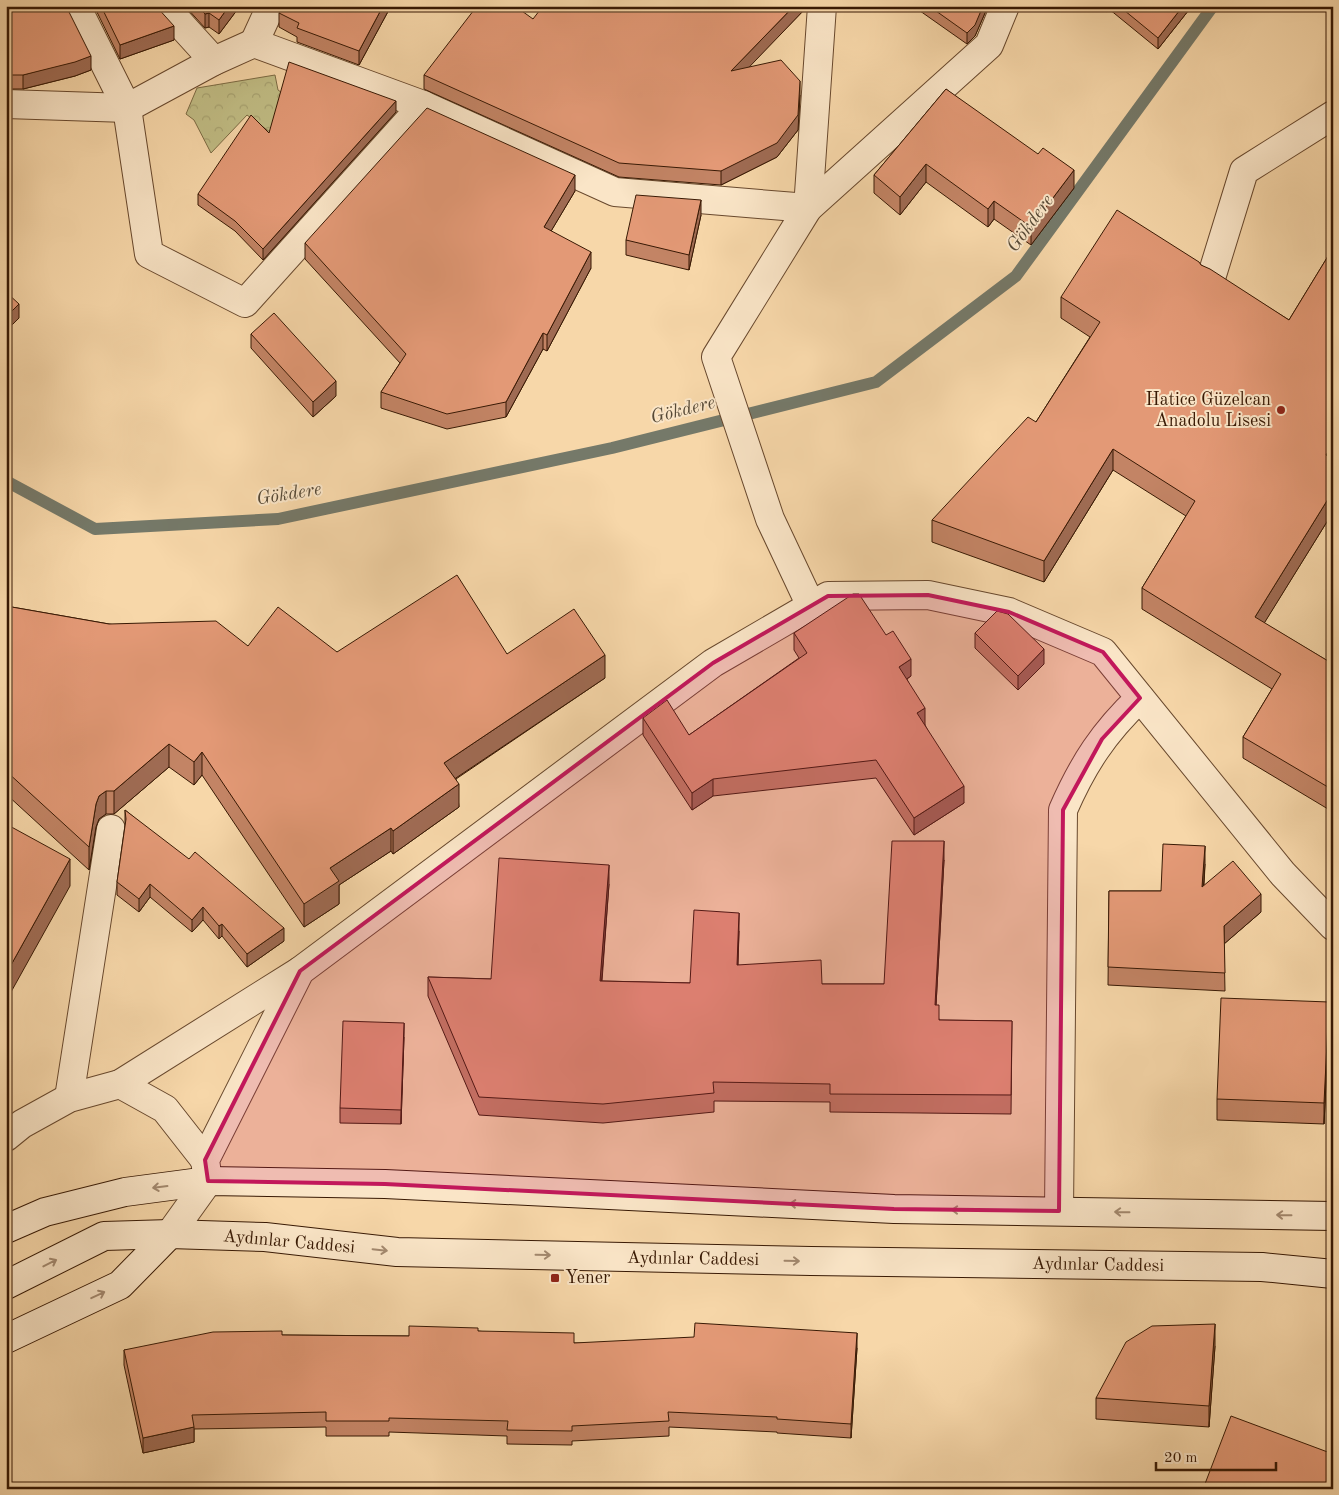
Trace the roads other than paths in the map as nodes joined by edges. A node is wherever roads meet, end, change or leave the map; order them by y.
1 (76, 6) edge
2 (164, 6) edge
3 (271, 6) edge
4 (822, 6) edge
5 (1005, 6) edge
6 (254, 43) junction
7 (214, 61) junction
8 (6, 104) edge
9 (423, 105) junction
10 (127, 108) junction
11 (1333, 115) edge
12 (808, 208) junction
13 (1212, 275) edge
14 (810, 606) junction
15 (1140, 698) junction
16 (111, 829) dead end
17 (1333, 926) edge
18 (300, 971) junction
19 (120, 1084) junction
20 (69, 1098) junction
21 (6, 1137) edge
22 (207, 1171) junction
23 (1059, 1211) junction
24 (1333, 1216) edge
25 (6, 1229) edge
26 (170, 1234) junction
27 (1333, 1274) edge
28 (6, 1285) edge
29 (6, 1339) edge

1 - 10 street
2 - 7 street
3 - 6 street
4 - 12 street
5 - 12 street
6 - 7 street
6 - 9 street
7 - 10 street
8 - 10 street
9 - 10 street
9 - 12 street
11 - 13 street
12 - 14 street
14 - 15 street
14 - 18 street
15 - 17 street
15 - 23 street
16 - 20 street
18 - 19 street
18 - 22 street
19 - 20 street
19 - 22 street
20 - 21 street
23 -> 22 street
22 -> 25 street
22 - 26 street
24 -> 23 street
26 -> 27 street, Aydınlar Caddesi
28 -> 26 street, Aydınlar Caddesi
29 -> 26 street

